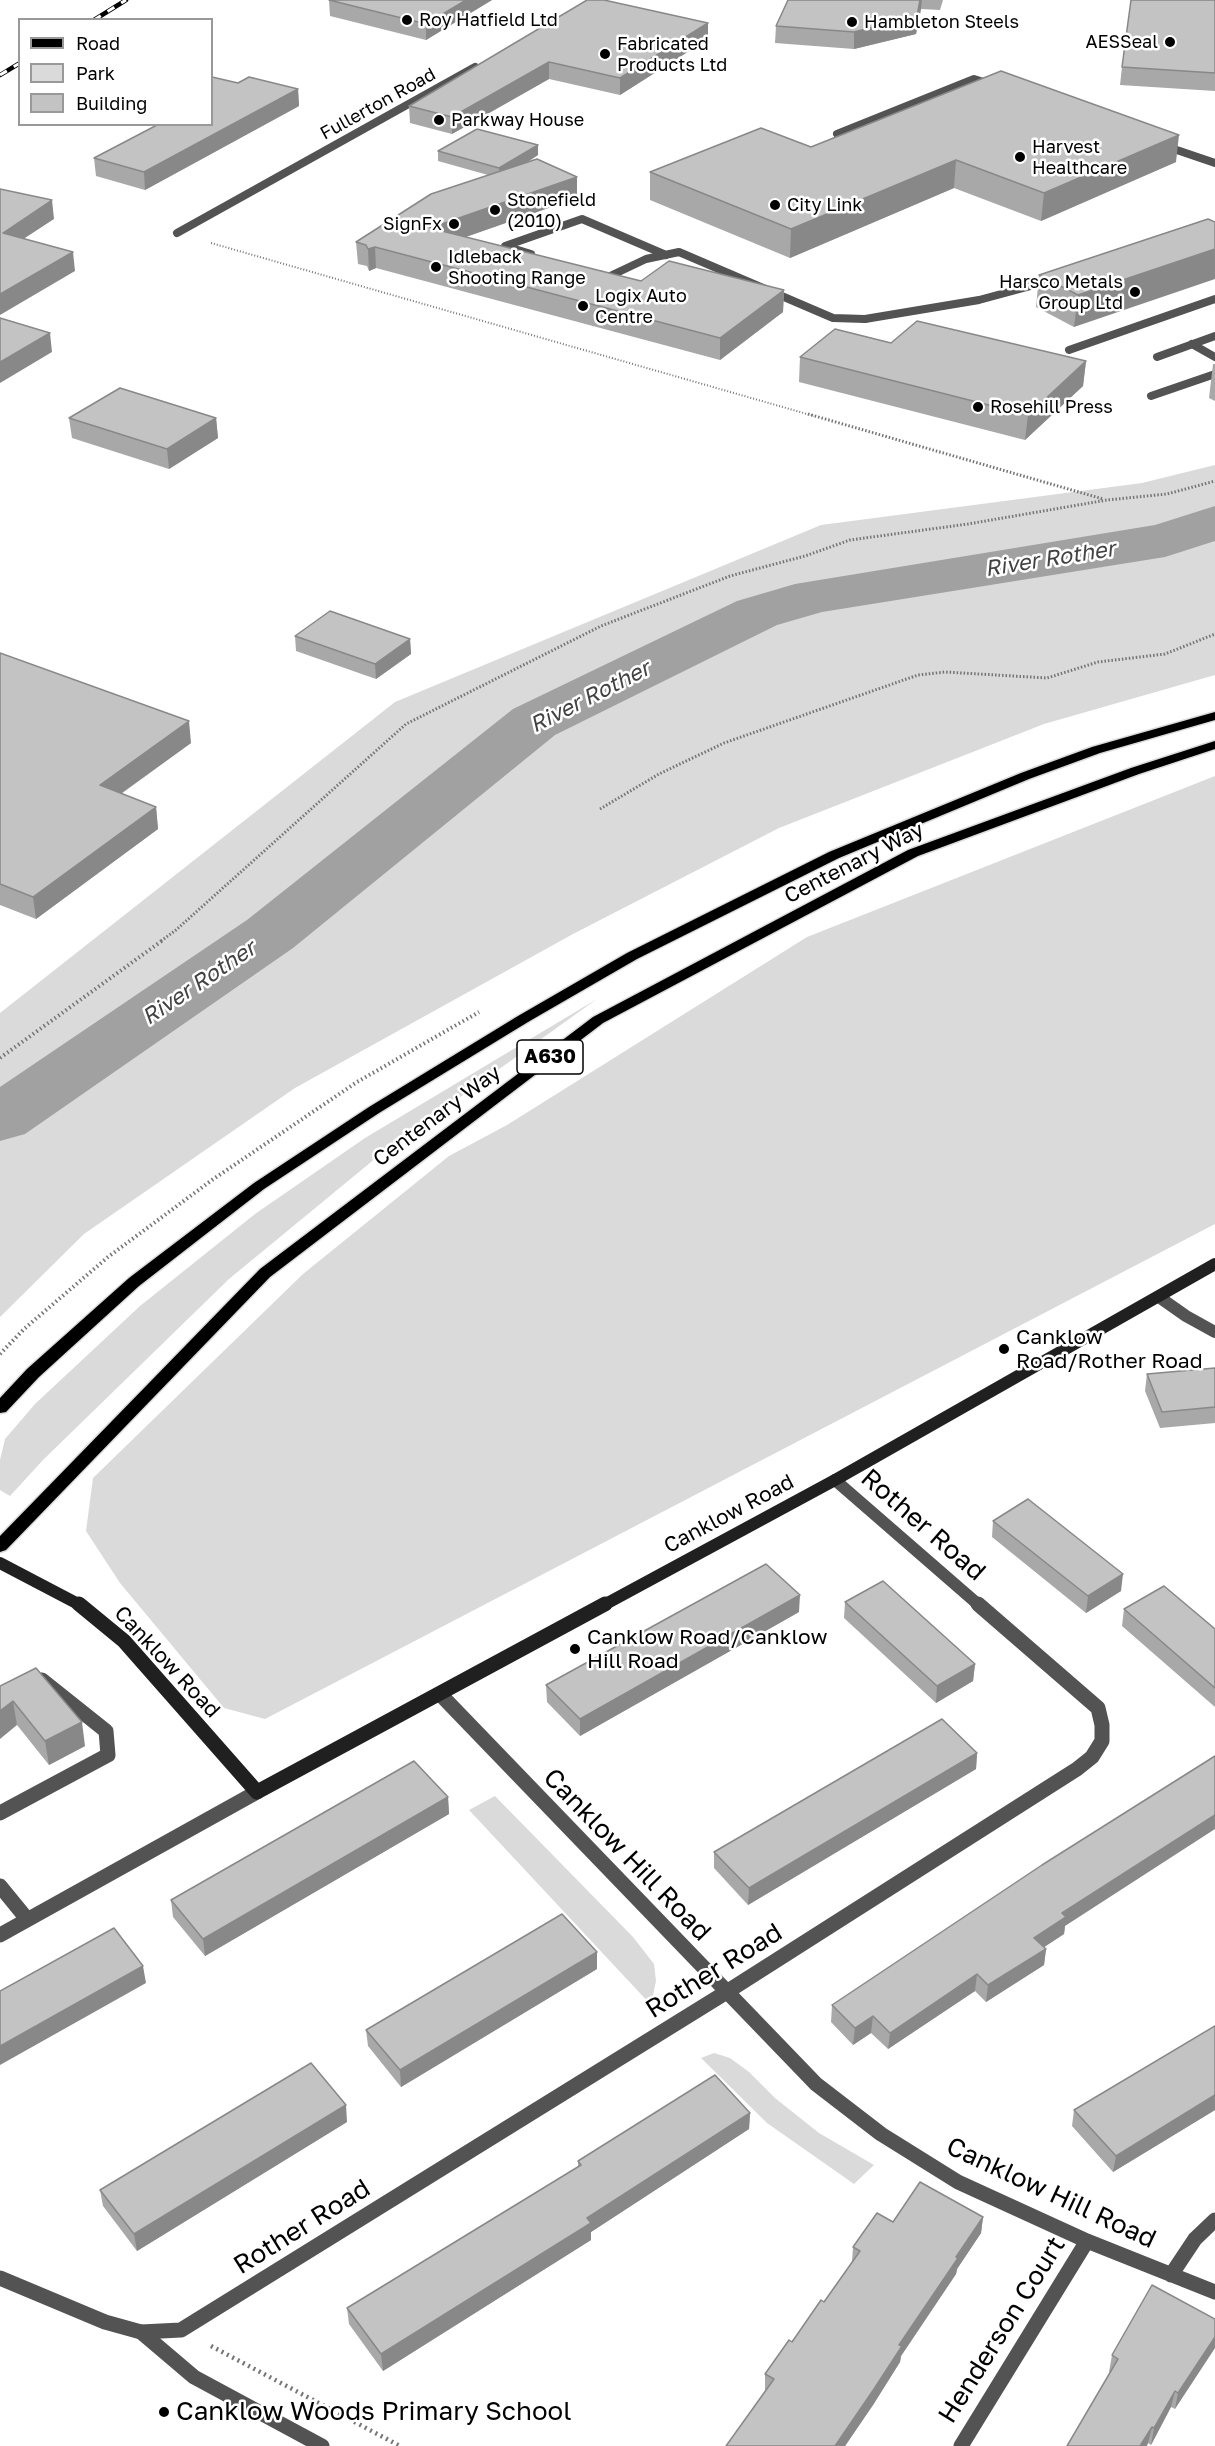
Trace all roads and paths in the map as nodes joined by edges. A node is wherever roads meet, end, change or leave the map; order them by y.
1 (485, 61) edge
2 (1007, 90) edge
3 (837, 134) edge
4 (1148, 140) edge
5 (1215, 163) edge
6 (177, 233) joint
7 (666, 255) junction
8 (539, 256) edge
9 (585, 270) edge
10 (1058, 278) edge
11 (1215, 299) edge
12 (1215, 336) edge
13 (1192, 344) junction
14 (1069, 350) dead end
15 (1157, 357) dead end
16 (1215, 357) edge
17 (1215, 374) edge
18 (1151, 396) dead end
19 (1215, 481) edge
20 (1107, 500) junction
21 (1215, 634) edge
22 (1215, 716) edge
23 (1215, 745) edge
24 (600, 809) dead end
25 (0, 1058) edge
26 (1215, 1264) edge
27 (1159, 1296) junction
28 (1215, 1332) edge
29 (0, 1408) edge
30 (834, 1480) junction
31 (0, 1546) edge
32 (0, 1563) edge
33 (31, 1683) edge
34 (440, 1695) junction
35 (257, 1792) junction
36 (0, 1813) edge
37 (0, 1886) edge
38 (27, 1919) junction
39 (0, 1935) edge
40 (725, 1993) junction
41 (1215, 2220) edge
42 (1087, 2241) junction
43 (1171, 2275) junction
44 (0, 2278) edge
45 (1215, 2292) edge
46 (182, 2330) junction
47 (141, 2332) junction
48 (322, 2446) edge
49 (400, 2446) edge
50 (961, 2446) edge

1 - 6 street, Fullerton Road
2 - 3 street
4 - 5 street
6 - 20 path
7 - 8 street
7 - 9 street
7 - 10 street
11 - 14 street
12 - 13 street
13 - 15 street
13 - 16 street
17 - 18 street
19 - 20 path
20 - 25 path
21 - 24 path
22 - 29 main road, Centenary Way / A630
23 - 31 main road, Centenary Way / A630
26 - 27 street, Canklow Road
27 - 28 street
27 - 30 street, Canklow Road
30 - 34 street, Canklow Road
30 - 40 street, Rother Road
32 - 35 street, Canklow Road
33 - 36 street
34 - 35 street, Canklow Road
34 - 40 street, Canklow Hill Road
35 - 38 street, Canklow Road
37 - 38 street
38 - 39 street, Canklow Road
40 - 42 street, Canklow Hill Road
40 - 46 street, Rother Road
41 - 43 street
42 - 43 street, Canklow Hill Road
42 - 50 street, Henderson Court
43 - 45 street, Canklow Hill Road
44 - 47 street, Rother Road
46 - 47 street, Rother Road
46 - 49 path
47 - 48 street

